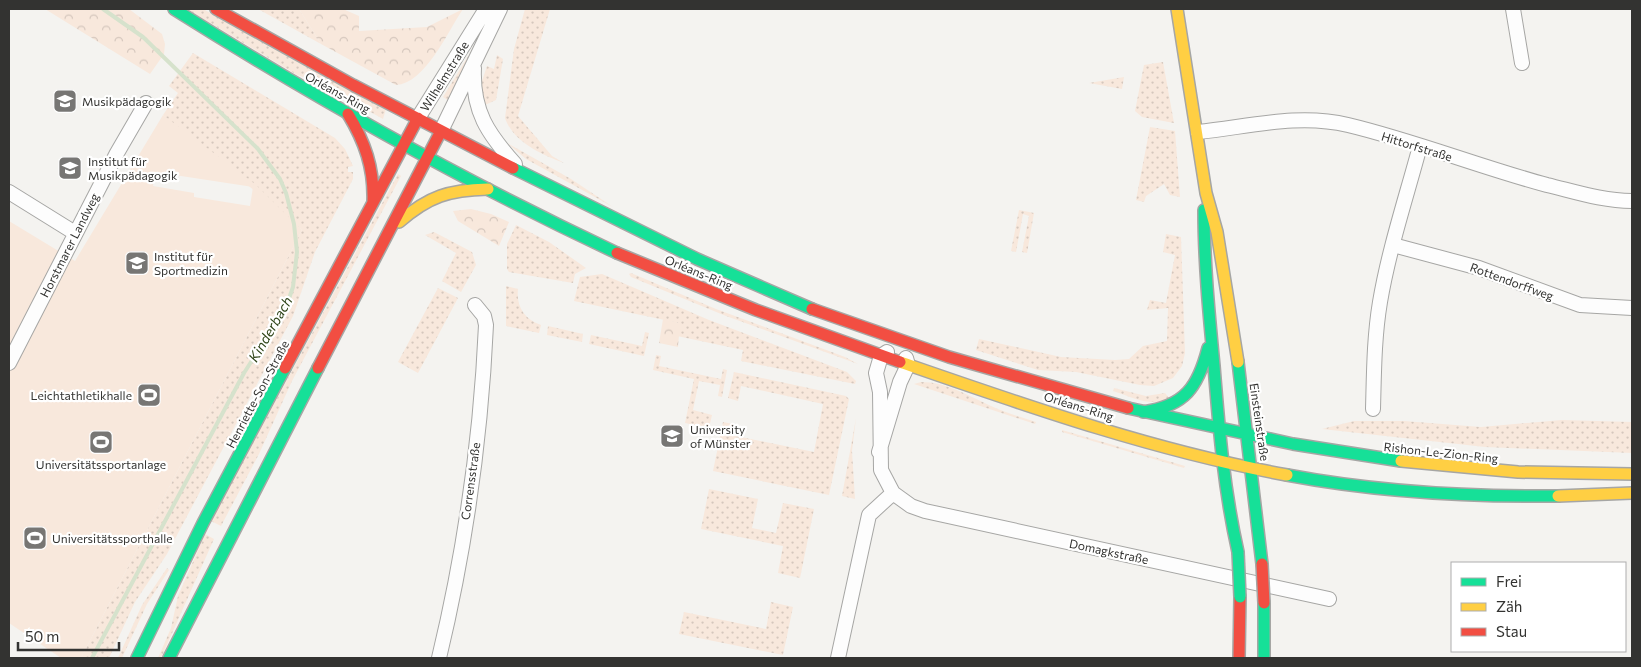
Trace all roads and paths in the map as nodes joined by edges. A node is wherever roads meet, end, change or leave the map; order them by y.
1 (174, 9) edge
2 (216, 9) edge
3 (486, 9) edge
4 (500, 9) edge
5 (1177, 9) edge
6 (1513, 9) edge
7 (474, 63) junction
8 (1522, 63) dead end
9 (146, 103) dead end
10 (348, 114) junction
11 (418, 118) junction
12 (441, 131) junction
13 (1198, 132) junction
14 (405, 144) junction
15 (1420, 146) junction
16 (428, 158) junction
17 (524, 174) junction
18 (489, 189) junction
19 (9, 192) edge
20 (1206, 193) junction
21 (1632, 200) edge
22 (372, 208) junction
23 (390, 230) junction
24 (75, 234) junction
25 (1393, 245) junction
26 (475, 305) dead end
27 (1632, 308) edge
28 (1210, 325) junction
29 (901, 342) junction
30 (882, 356) junction
31 (9, 363) edge
32 (908, 365) junction
33 (1372, 409) dead end
34 (1143, 412) junction
35 (1219, 430) junction
36 (1249, 436) junction
37 (879, 452) junction
38 (1222, 460) junction
39 (1252, 468) junction
40 (1632, 474) edge
41 (894, 493) junction
42 (1632, 493) edge
43 (1329, 600) dead end
44 (137, 658) edge
45 (170, 658) edge
46 (439, 658) edge
47 (838, 658) edge
48 (1239, 658) edge
49 (1264, 658) edge

1 - 10 main road, Orléans-Ring
2 - 11 main road, Orléans-Ring
3 - 11 street, Wilhelmstraße
4 - 7 street, Wilhelmstraße
5 - 13 main road, Einsteinstraße
6 - 8 street
7 - 12 street, Wilhelmstraße
7 - 17 street, Wilhelmstraße
9 - 24 street, Horstmarer Landweg
10 - 14 main road, Orléans-Ring
10 - 22 main road
11 - 12 main road, Orléans-Ring
11 - 14 main road, Wilhelmstraße
12 - 16 main road
12 - 17 main road, Orléans-Ring
13 - 15 street, Hittorfstraße
13 - 20 main road, Einsteinstraße
14 - 16 main road, Orléans-Ring
14 - 22 main road, Henriette-Son-Straße
15 - 21 street, Hittorfstraße
15 - 25 street
16 - 18 main road, Orléans-Ring
16 - 23 main road
17 - 29 main road, Orléans-Ring
18 - 23 main road
18 - 30 main road, Orléans-Ring
19 - 24 street
20 - 28 main road, Einsteinstraße
20 - 36 main road, Einsteinstraße
22 - 44 main road, Henriette-Son-Straße
23 - 45 main road
24 - 31 street, Horstmarer Landweg
25 - 27 street, Rottendorffweg
25 - 33 street
26 - 46 street, Corrensstraße
28 - 34 main road
28 - 35 main road, Einsteinstraße
29 - 30 street
29 - 32 street
29 - 34 main road, Orléans-Ring
30 - 32 main road, Orléans-Ring
30 - 37 street
32 - 37 street
32 - 38 main road, Orléans-Ring
34 - 35 main road, Orléans-Ring
35 - 36 main road, Orléans-Ring
35 - 38 main road, Einsteinstraße
36 - 39 main road, Einsteinstraße
36 - 40 main road, Rishon-Le-Zion-Ring
37 - 41 street
38 - 39 main road, Orléans-Ring
38 - 48 main road, Einsteinstraße, bridge
39 - 42 main road
39 - 49 main road, Einsteinstraße, bridge
41 - 43 street, Domagkstraße
41 - 47 street

